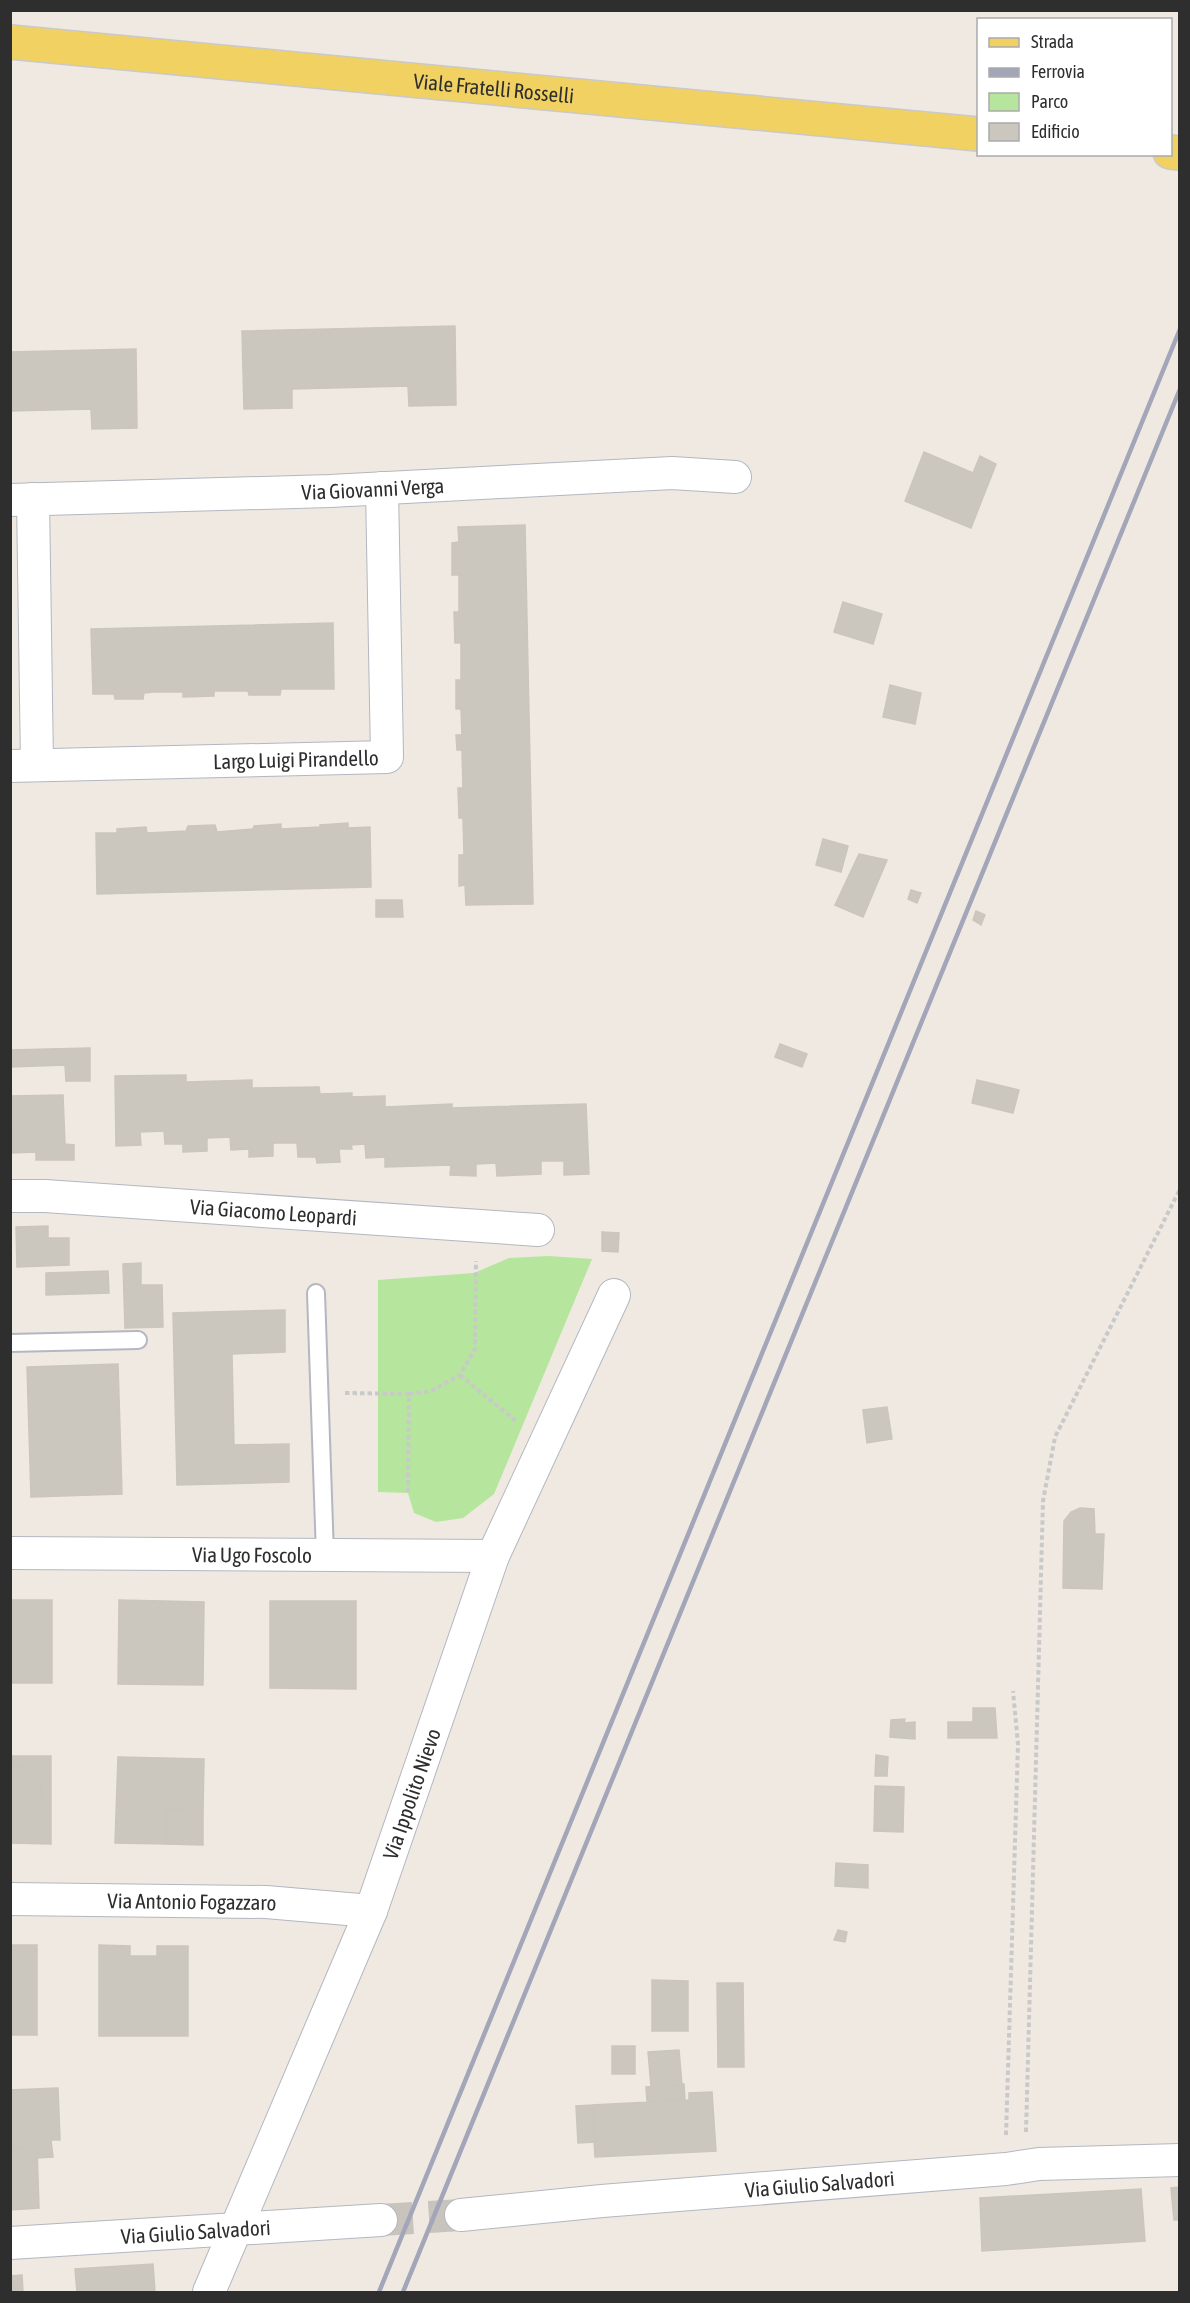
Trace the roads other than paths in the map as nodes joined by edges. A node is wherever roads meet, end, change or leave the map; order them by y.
1 (10, 42) edge
2 (977, 134) edge
3 (735, 477) dead end
4 (382, 488) junction
5 (22, 499) edge
6 (23, 765) edge
7 (10, 1196) edge
8 (538, 1230) dead end
9 (316, 1293) dead end
10 (614, 1295) dead end
11 (138, 1340) dead end
12 (10, 1343) edge
13 (10, 1553) edge
14 (325, 1555) junction
15 (493, 1556) junction
16 (10, 1899) edge
17 (371, 1911) junction
18 (1179, 2160) edge
19 (461, 2215) tunnel mouth
20 (381, 2220) tunnel mouth
21 (238, 2229) junction
22 (10, 2243) edge
23 (209, 2292) edge

1 - 2 main road, Viale Fratelli Rosselli
3 - 4 street, Via Giovanni Verga
4 - 5 street, Via Giovanni Verga
4 - 6 street, Largo Luigi Pirandello
5 - 6 street
7 - 8 street, Via Giacomo Leopardi
9 - 14 lane
10 - 15 street, Via Ippolito Nievo
11 - 12 lane
13 - 14 street, Via Ugo Foscolo
14 - 15 street, Via Ugo Foscolo
15 - 17 street, Via Ippolito Nievo
16 - 17 street, Via Antonio Fogazzaro
17 - 21 street, Via Ippolito Nievo
18 - 19 street, Via Giulio Salvadori
20 - 21 street, Via Giulio Salvadori
21 - 22 street, Via Giulio Salvadori
21 - 23 street, Via Ippolito Nievo

